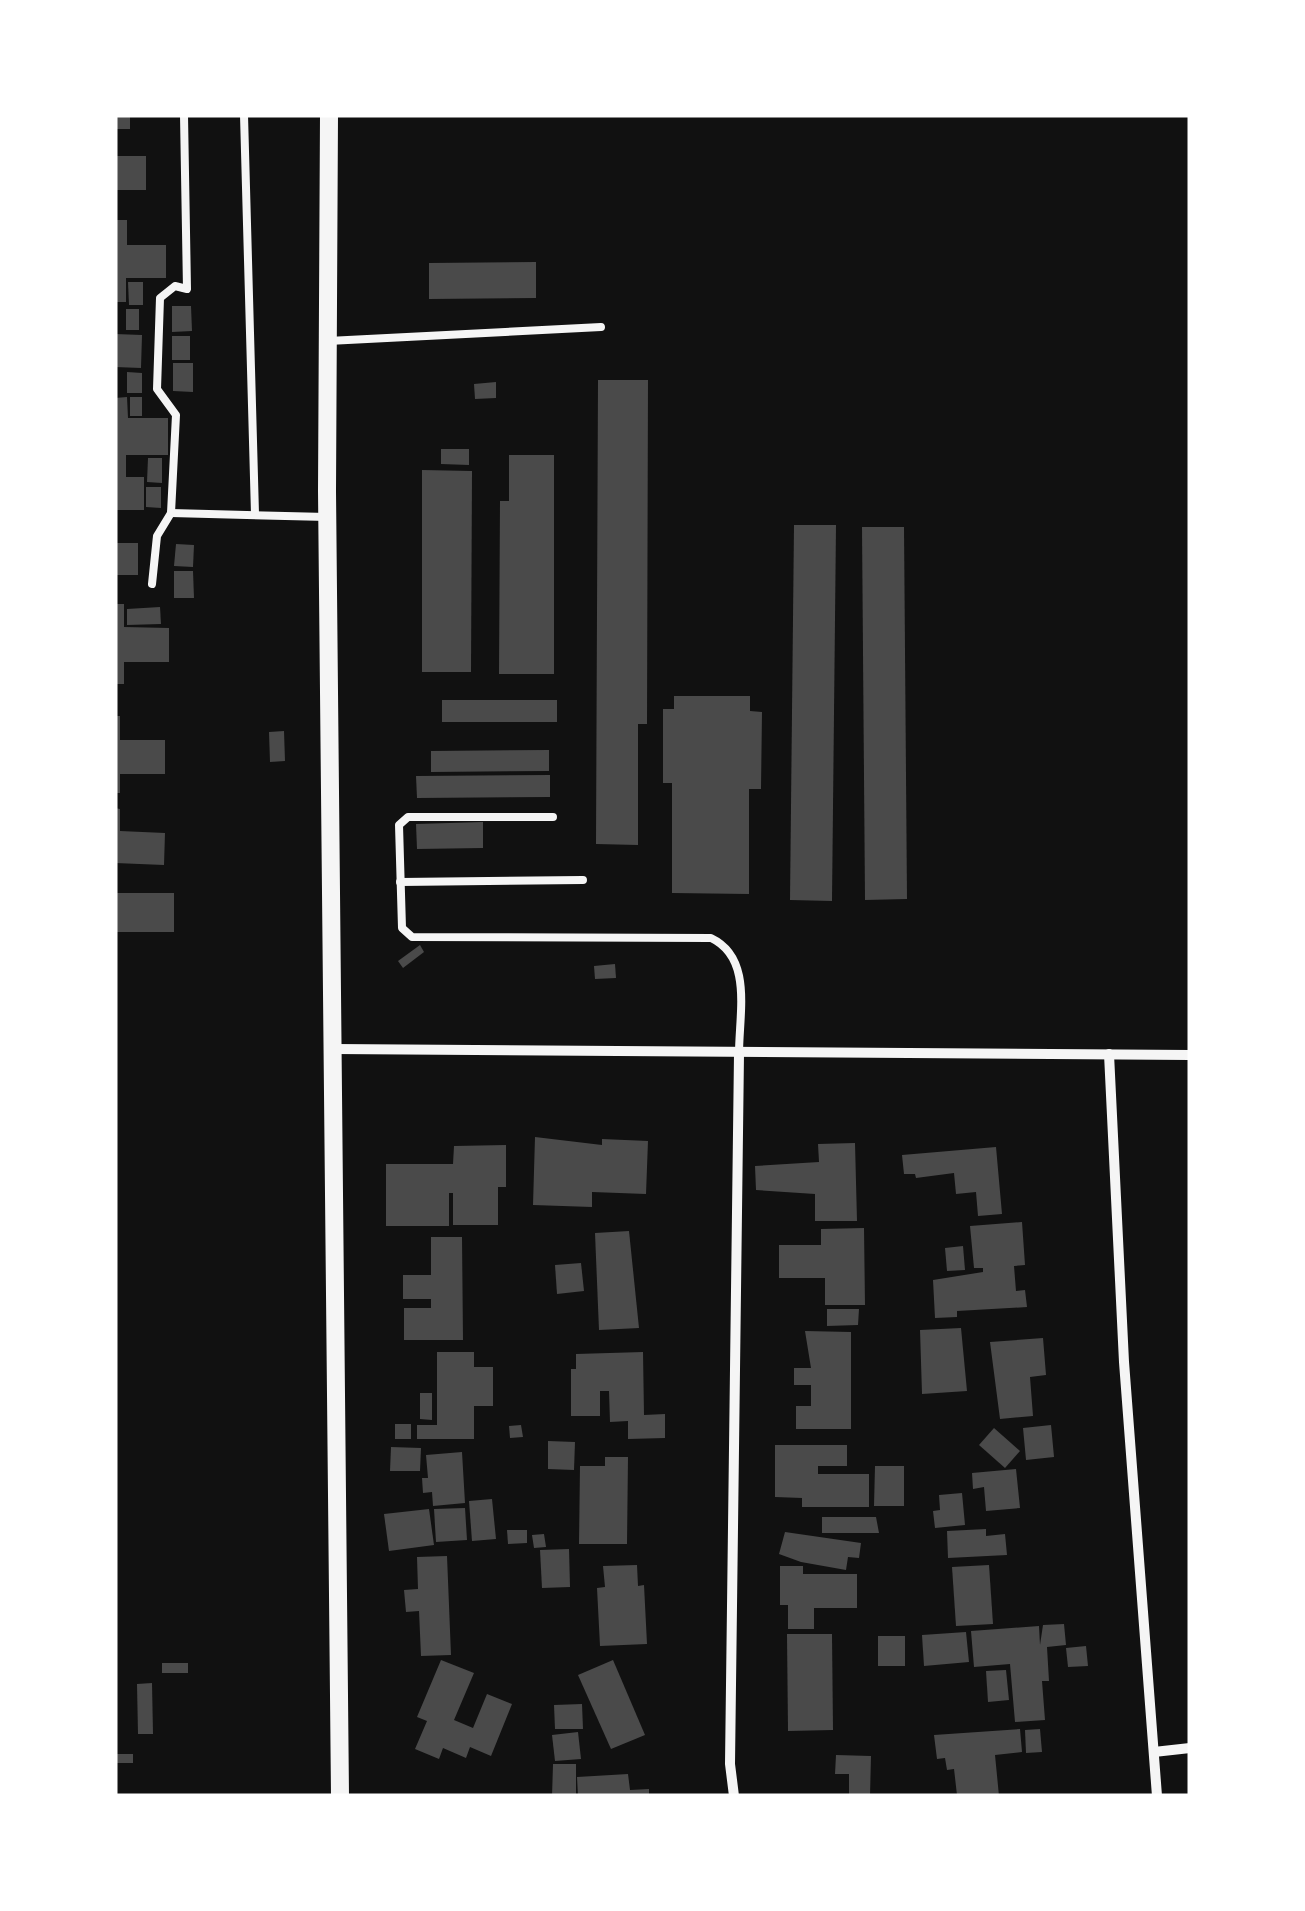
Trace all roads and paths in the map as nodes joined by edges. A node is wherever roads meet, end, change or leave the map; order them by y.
1 (184, 115) edge
2 (244, 115) edge
3 (329, 115) edge
4 (601, 327) dead end
5 (328, 341) junction
6 (172, 513) junction
7 (255, 514) junction
8 (328, 516) junction
9 (152, 584) dead end
10 (553, 817) dead end
11 (583, 880) dead end
12 (400, 882) junction
13 (334, 1049) junction
14 (738, 1054) junction
15 (1109, 1054) junction
16 (1190, 1055) edge
17 (1190, 1748) edge
18 (1154, 1752) junction
19 (340, 1796) edge
20 (734, 1796) edge
21 (1157, 1796) edge

1 - 6 lane
2 - 7 lane
3 - 5 street
4 - 5 lane
5 - 8 street
6 - 7 lane
6 - 9 lane
7 - 8 lane
8 - 13 street
10 - 12 lane
11 - 12 lane
12 - 14 lane
13 - 14 street
13 - 19 street
14 - 15 street
14 - 20 street
15 - 16 street
15 - 18 street
17 - 18 street
18 - 21 street

